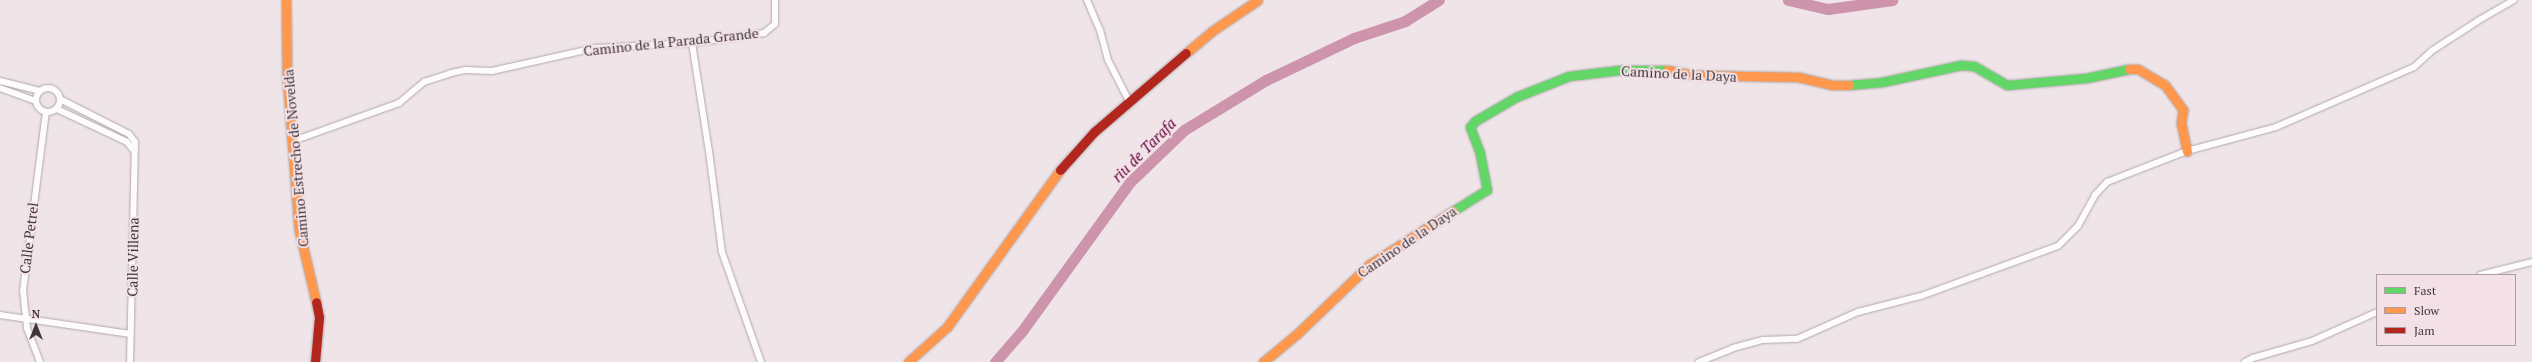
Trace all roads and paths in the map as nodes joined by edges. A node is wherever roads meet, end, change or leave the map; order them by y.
1 (286, 0) edge
2 (775, 0) edge
3 (1087, 0) edge
4 (1258, 0) edge
5 (2514, 0) edge
6 (692, 43) junction
7 (0, 81) edge
8 (0, 88) edge
9 (40, 91) junction
10 (60, 99) junction
11 (36, 101) junction
12 (1130, 103) junction
13 (57, 109) junction
14 (46, 112) junction
15 (293, 141) junction
16 (2187, 151) junction
17 (135, 152) junction
18 (2532, 262) edge
19 (2484, 274) edge
20 (2376, 312) edge
21 (0, 315) edge
22 (25, 319) junction
23 (131, 334) junction
24 (40, 362) edge
25 (130, 362) edge
26 (315, 362) edge
27 (761, 362) edge
28 (908, 362) edge
29 (1263, 362) edge
30 (1699, 362) edge
31 (2245, 362) edge

1 - 15 street, Camino Estrecho de Novelda
2 - 6 street, Camino de la Parada Grande
3 - 12 street
4 - 12 street
5 - 16 street
6 - 15 street, Camino de la Parada Grande
6 - 27 street
7 - 9 street
8 - 11 street
9 - 10 street
9 - 11 street
10 - 13 street
10 - 17 street, Calle Villena
11 - 14 street
12 - 28 street
13 - 14 street
13 - 17 street
14 - 22 street, Calle Petrel
15 - 26 street, Camino Estrecho de Novelda
16 - 29 street, Camino de la Daya
16 - 30 street
17 - 23 street, Calle Villena
18 - 19 street
20 - 31 street
21 - 22 street
22 - 23 street
22 - 24 street, Calle Petrel
23 - 25 street, Calle Villena

